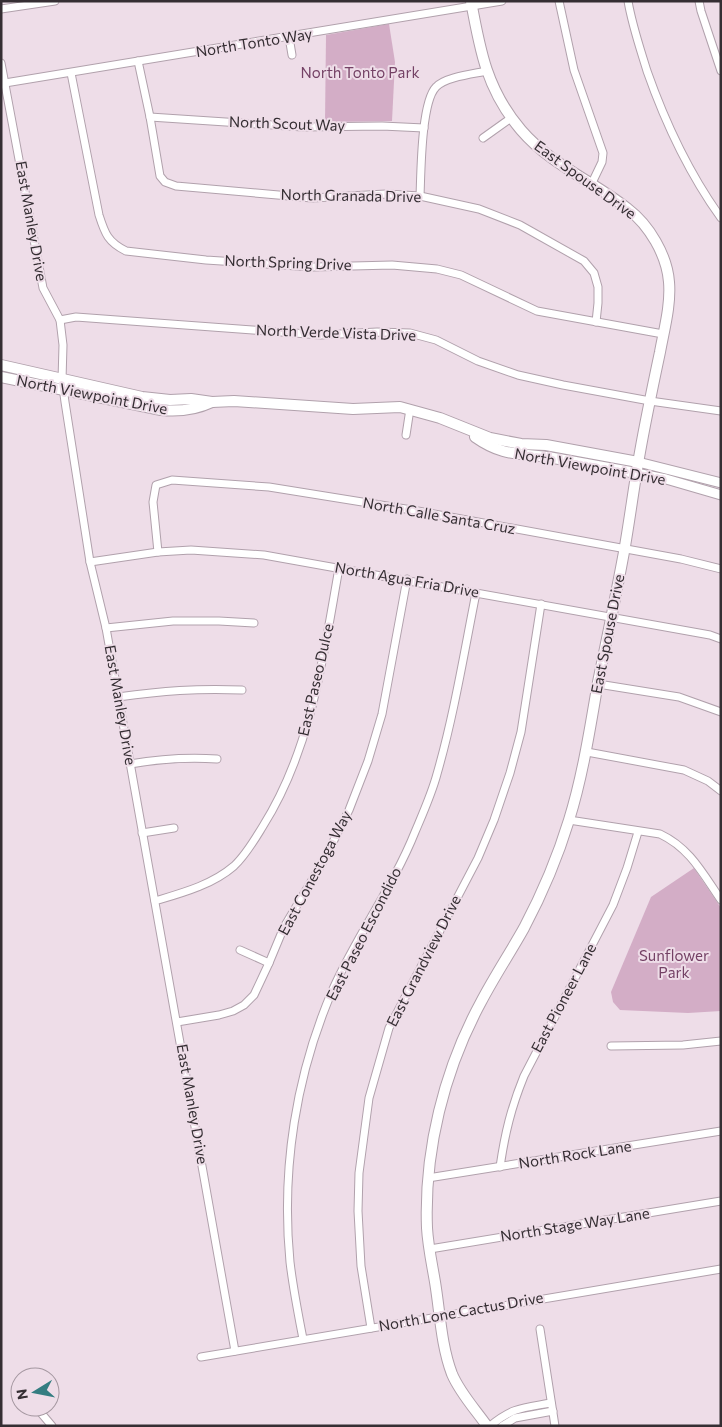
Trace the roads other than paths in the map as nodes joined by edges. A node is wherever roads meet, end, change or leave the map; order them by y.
1 (55, 1) edge
2 (502, 1) edge
3 (559, 1) edge
4 (628, 1) edge
5 (700, 1) edge
6 (472, 4) edge
7 (1, 10) edge
8 (289, 37) junction
9 (292, 55) dead end
10 (138, 61) junction
11 (1, 63) edge
12 (487, 71) junction
13 (721, 71) edge
14 (71, 73) junction
15 (5, 83) junction
16 (150, 117) junction
17 (511, 118) junction
18 (424, 128) junction
19 (483, 138) dead end
20 (592, 185) junction
21 (420, 196) junction
22 (721, 218) edge
23 (60, 320) junction
24 (596, 322) junction
25 (663, 334) junction
26 (1, 365) edge
27 (1, 376) edge
28 (63, 385) junction
29 (650, 401) junction
30 (410, 409) junction
31 (721, 411) edge
32 (464, 429) junction
33 (406, 434) dead end
34 (638, 462) junction
35 (636, 473) junction
36 (721, 483) edge
37 (721, 495) edge
38 (624, 549) junction
39 (158, 552) junction
40 (90, 562) junction
41 (339, 568) junction
42 (721, 569) edge
43 (407, 579) junction
44 (476, 593) junction
45 (542, 604) junction
46 (611, 617) junction
47 (254, 623) dead end
48 (106, 628) junction
49 (721, 639) edge
50 (598, 684) junction
51 (242, 690) dead end
52 (118, 697) junction
53 (721, 712) edge
54 (587, 752) junction
55 (217, 759) dead end
56 (130, 764) junction
57 (721, 791) edge
58 (569, 820) junction
59 (174, 828) dead end
60 (638, 832) junction
61 (142, 833) junction
62 (721, 900) edge
63 (154, 901) junction
64 (240, 950) dead end
65 (270, 963) junction
66 (177, 1022) junction
67 (721, 1041) edge
68 (611, 1046) dead end
69 (721, 1132) edge
70 (500, 1167) junction
71 (428, 1178) junction
72 (721, 1201) edge
73 (430, 1249) junction
74 (721, 1269) edge
75 (440, 1316) junction
76 (371, 1328) junction
77 (540, 1329) dead end
78 (303, 1339) junction
79 (234, 1351) junction
80 (201, 1358) dead end
81 (552, 1407) junction
82 (489, 1426) edge
83 (502, 1426) edge
84 (556, 1426) edge

1 - 7 street
2 - 6 street, North Tonto Way
3 - 20 street
4 - 22 street
5 - 13 street
6 - 8 street, North Tonto Way
6 - 12 main road, East Spouse Drive
8 - 9 street
8 - 10 street, North Tonto Way
10 - 14 street, North Tonto Way
10 - 16 street, North Granada Drive
11 - 15 street, East Manley Drive
12 - 17 main road, East Spouse Drive
12 - 18 street
14 - 15 street, North Tonto Way
14 - 24 street, North Spring Drive
15 - 23 street, East Manley Drive
16 - 18 street, North Scout Way
16 - 21 street, North Granada Drive
17 - 19 street
17 - 20 main road, East Spouse Drive
18 - 21 street
20 - 25 main road, East Spouse Drive
21 - 24 street, North Granada Drive
23 - 28 street, East Manley Drive
23 - 29 street, North Verde Vista Drive
24 - 25 street, North Spring Drive
25 - 29 main road, East Spouse Drive
26 - 28 main road, North Viewpoint Drive
27 - 28 main road, North Viewpoint Drive
28 - 30 main road, North Viewpoint Drive
28 - 40 street, East Manley Drive
29 - 31 street, North Verde Vista Drive
29 - 34 main road, East Spouse Drive
30 - 32 main road, North Viewpoint Drive
30 - 33 street
32 - 34 main road, North Viewpoint Drive
32 - 35 main road, North Viewpoint Drive
34 - 35 main road, East Spouse Drive
34 - 36 street, North Viewpoint Drive
35 - 37 street, North Viewpoint Drive
35 - 38 main road, East Spouse Drive
38 - 39 street, North Calle Santa Cruz
38 - 42 street, North Calle Santa Cruz
38 - 46 main road, East Spouse Drive
39 - 40 street, North Agua Fria Drive
39 - 41 street, North Agua Fria Drive
40 - 48 street, East Manley Drive
41 - 43 street, North Agua Fria Drive
41 - 63 street, East Paseo Dulce
43 - 44 street, North Agua Fria Drive
43 - 65 street, East Conestoga Way
44 - 45 street, North Agua Fria Drive
44 - 78 street, East Paseo Escondido
45 - 46 street, North Agua Fria Drive
45 - 76 street, East Grandview Drive
46 - 49 street, North Agua Fria Drive
46 - 50 main road, East Spouse Drive
47 - 48 street
48 - 52 street, East Manley Drive
50 - 53 street
50 - 54 main road, East Spouse Drive
51 - 52 street
52 - 56 street, East Manley Drive
54 - 57 street
54 - 58 main road, East Spouse Drive
55 - 56 street
56 - 61 street, East Manley Drive
58 - 60 street
58 - 71 main road, East Spouse Drive
59 - 61 street
60 - 62 street
60 - 70 street, East Pioneer Lane
61 - 63 street, East Manley Drive
63 - 66 street, East Manley Drive
64 - 65 street
65 - 66 street, East Conestoga Way
66 - 79 street, East Manley Drive
67 - 68 street
69 - 70 street, North Rock Lane
70 - 71 street, North Rock Lane
71 - 73 main road, East Spouse Drive
72 - 73 street, North Stage Way Lane
73 - 75 main road, East Spouse Drive
74 - 75 street, North Lone Cactus Drive
75 - 76 street, North Lone Cactus Drive
75 - 82 main road, East Spouse Drive
76 - 78 street, North Lone Cactus Drive
77 - 81 street
78 - 79 street, North Lone Cactus Drive
79 - 80 street, North Lone Cactus Drive
81 - 82 street
81 - 83 street
81 - 84 street

